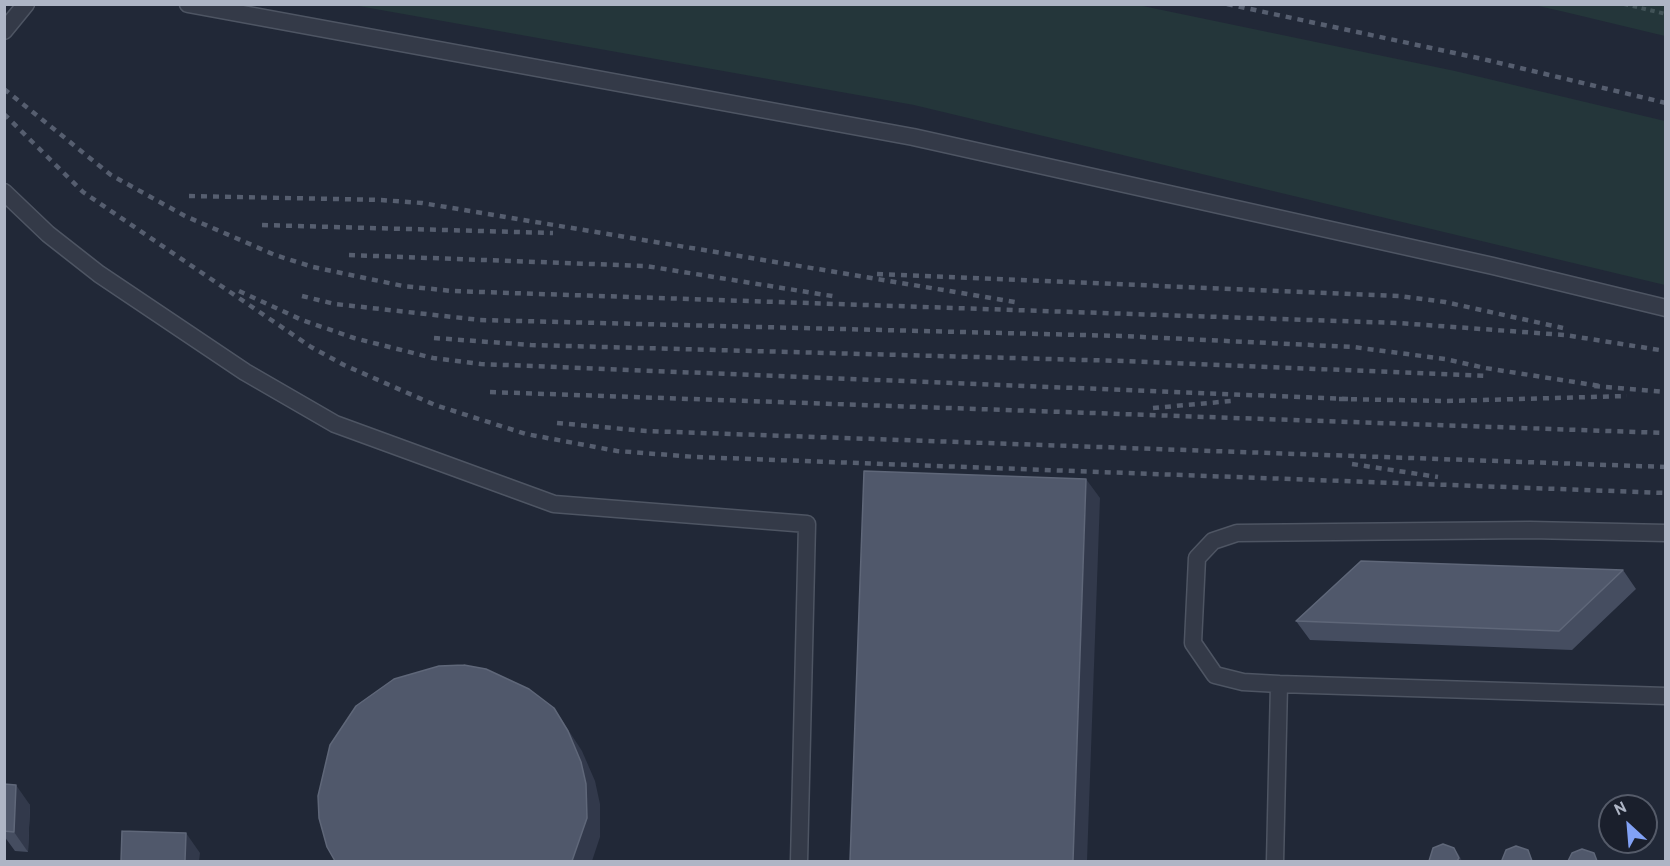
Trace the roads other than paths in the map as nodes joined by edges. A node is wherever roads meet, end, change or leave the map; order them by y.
1 (26, 4) edge
2 (188, 4) edge
3 (4, 31) edge
4 (4, 192) edge
5 (1665, 308) edge
6 (1665, 533) edge
7 (1279, 684) junction
8 (1665, 696) edge
9 (800, 861) edge
10 (1275, 861) edge

1 - 3 lane
2 - 5 lane
4 - 9 lane
6 - 7 lane
7 - 8 lane
7 - 10 lane

